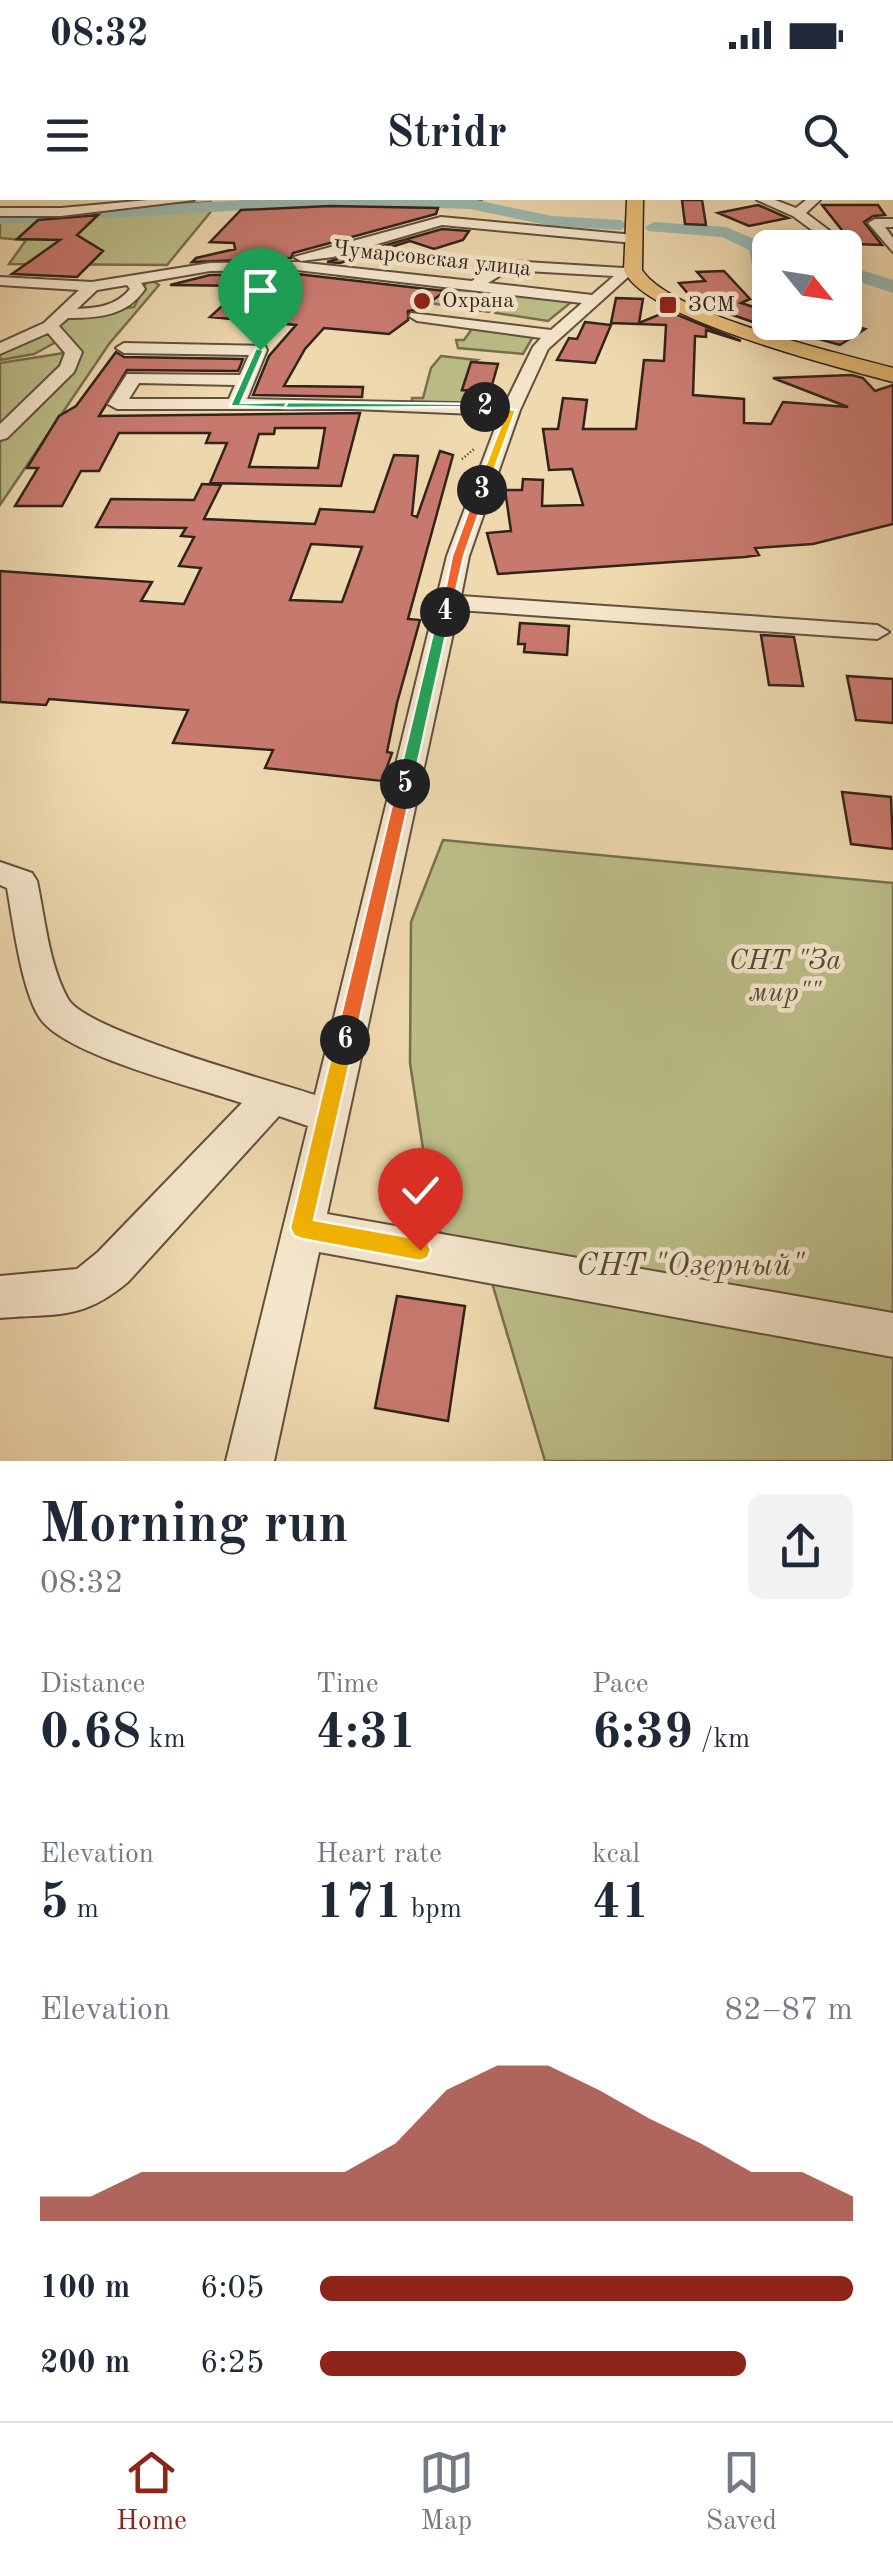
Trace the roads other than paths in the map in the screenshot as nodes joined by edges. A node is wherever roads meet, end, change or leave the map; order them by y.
1 (33, 200) edge
2 (188, 200) edge
3 (636, 200) edge
4 (762, 200) edge
5 (814, 200) edge
6 (142, 202) edge
7 (0, 212) edge
8 (15, 212) junction
9 (798, 213) junction
10 (893, 223) edge
11 (821, 230) edge
12 (893, 248) edge
13 (630, 260) junction
14 (270, 265) junction
15 (548, 269) junction
16 (0, 280) edge
17 (133, 285) junction
18 (475, 286) junction
19 (89, 288) junction
20 (515, 290) junction
21 (591, 299) junction
22 (417, 316) dead end
23 (57, 319) junction
24 (552, 335) junction
25 (124, 348) dead end
26 (0, 349) edge
27 (38, 355) dead end
28 (0, 361) edge
29 (893, 375) edge
30 (247, 380) junction
31 (235, 406) junction
32 (512, 410) junction
33 (0, 434) edge
34 (447, 602) junction
35 (877, 632) dead end
36 (0, 873) edge
37 (272, 1098) junction
38 (328, 1116) junction
39 (302, 1228) junction
40 (0, 1297) edge
41 (893, 1335) edge
42 (250, 1461) edge

1 - 8 street
2 - 6 street
3 - 13 main road
4 - 9 street
5 - 9 street
6 - 8 street
7 - 8 street
9 - 11 street
10 - 12 street
13 - 14 street
13 - 15 street
13 - 21 street
13 - 29 main road
14 - 17 street, Чумарсовская улица
14 - 18 street, Чумарсовская улица
15 - 18 street
15 - 20 street
16 - 19 street
17 - 19 street
17 - 23 street
18 - 20 street, Чумарсовская улица
19 - 23 street
20 - 21 street, Чумарсовская улица
21 - 24 street
22 - 24 street
23 - 26 street
23 - 33 street
24 - 32 street
25 - 30 street
27 - 28 street
30 - 31 street
30 - 31 street
31 - 32 street
32 - 34 street
34 - 35 street
34 - 38 street
36 - 37 street
37 - 38 street
37 - 40 street
38 - 39 street
39 - 41 street
39 - 42 street

